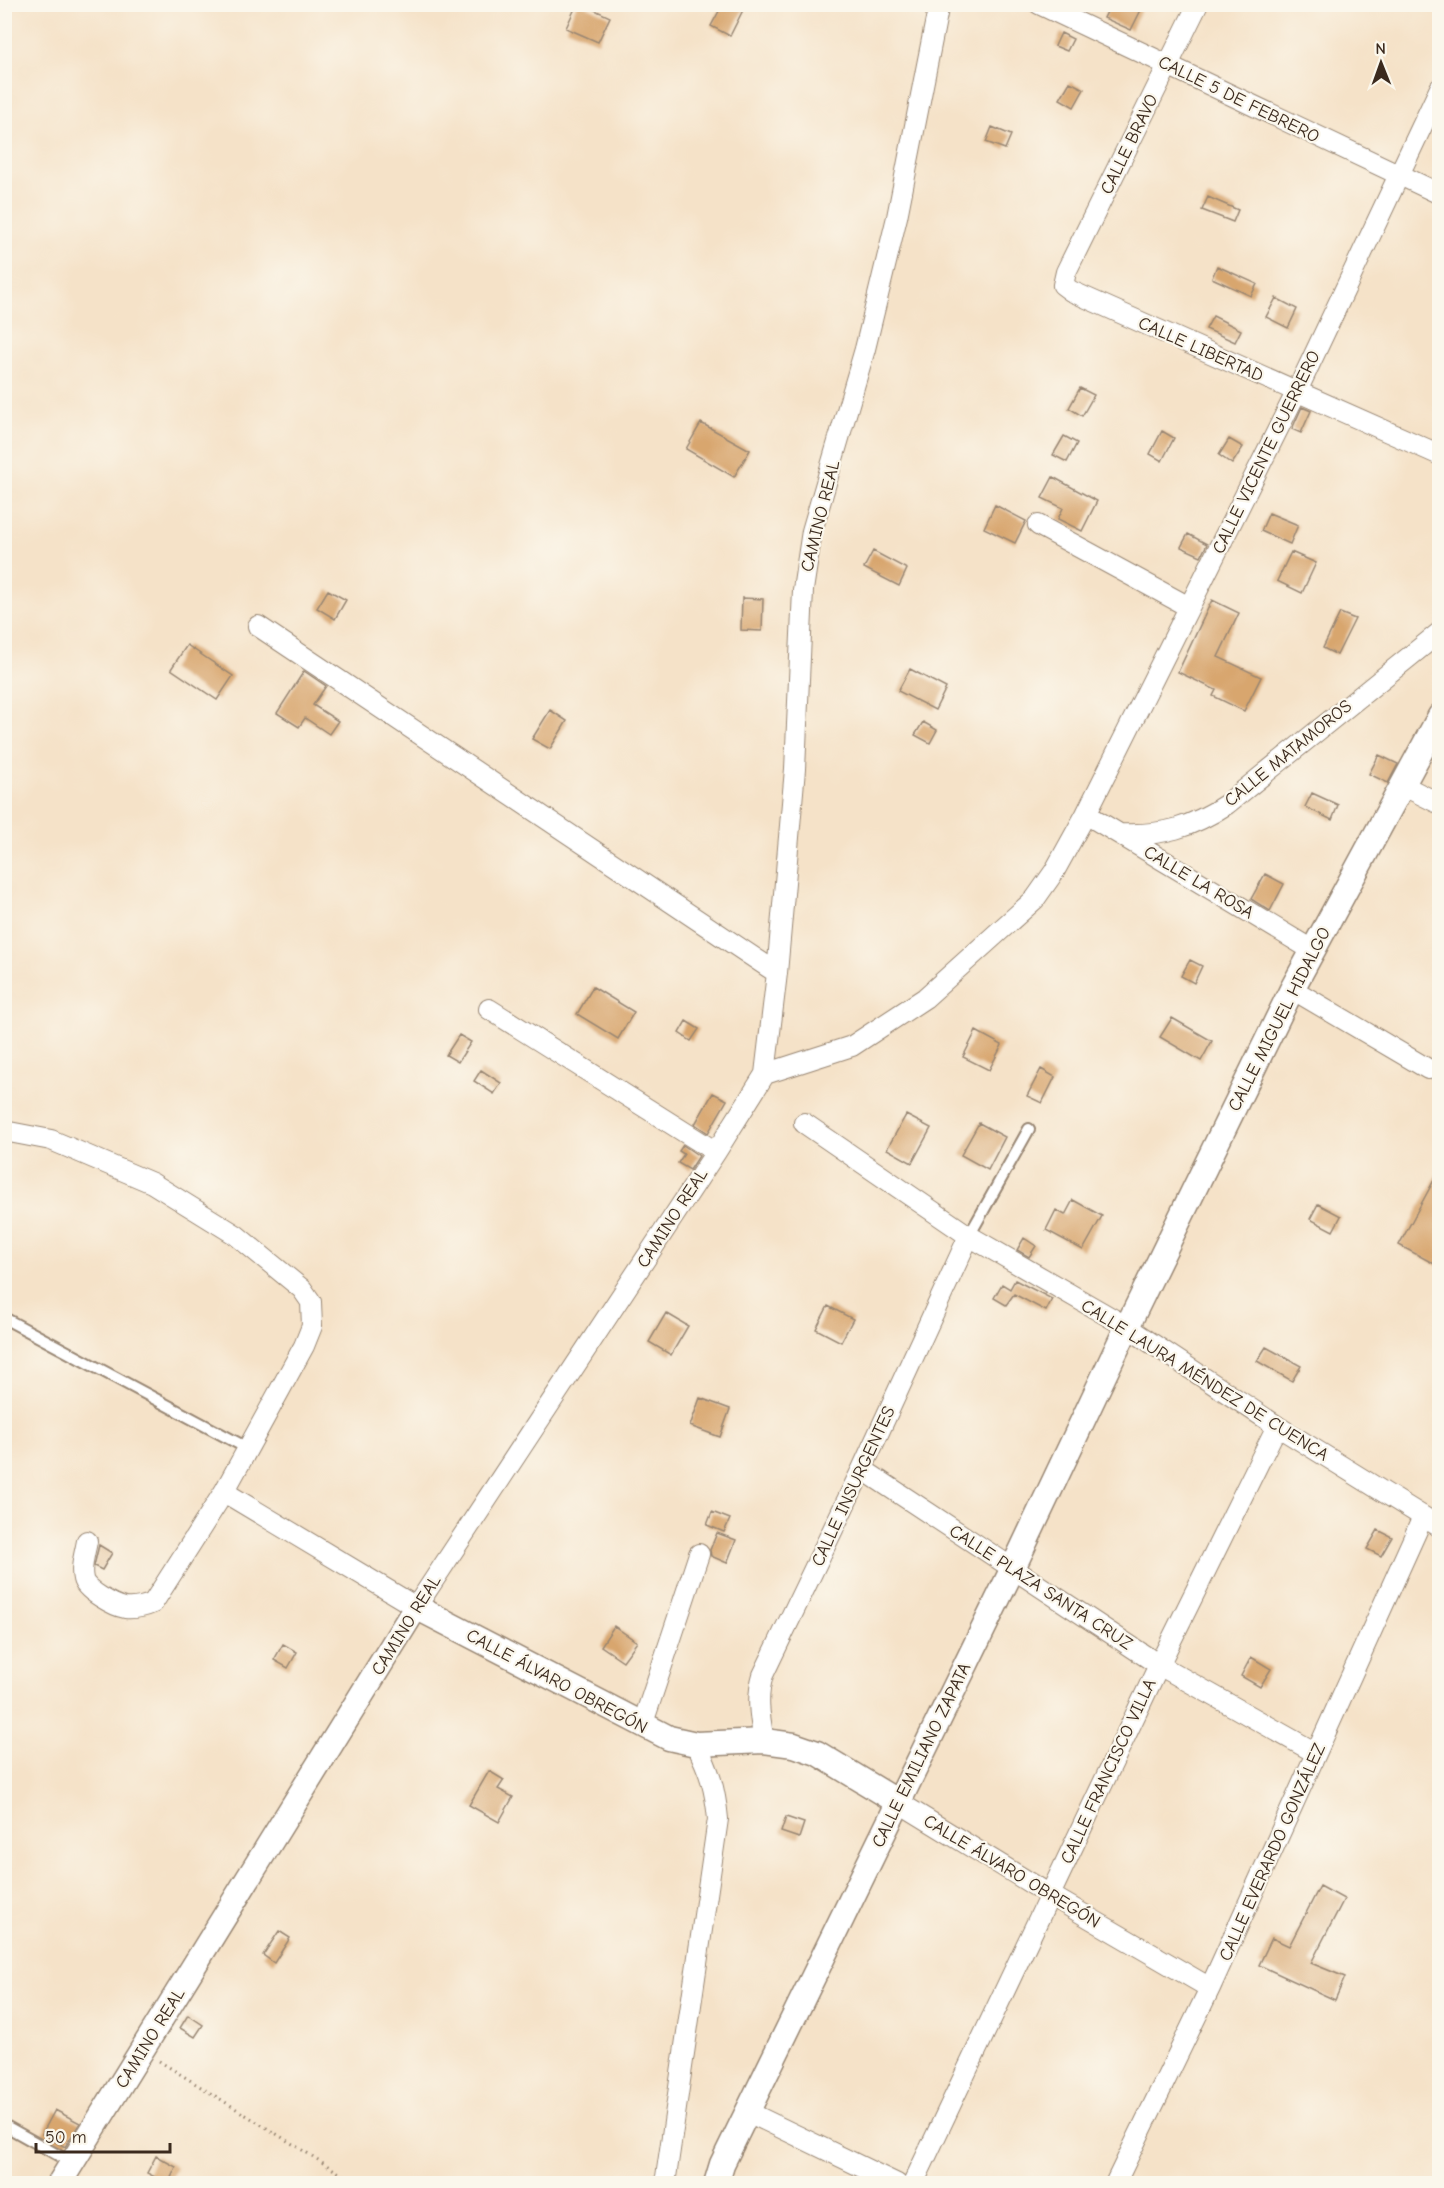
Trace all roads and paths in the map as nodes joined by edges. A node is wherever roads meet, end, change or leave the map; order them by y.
1 (939, 4) edge
2 (1039, 4) edge
3 (1198, 4) edge
4 (1169, 65) junction
5 (1440, 88) edge
6 (1398, 175) junction
7 (1440, 194) edge
8 (1063, 285) joint
9 (1297, 391) junction
10 (1440, 455) edge
11 (1038, 525) dead end
12 (1189, 607) junction
13 (258, 626) dead end
14 (1440, 632) edge
15 (1440, 716) edge
16 (1404, 786) junction
17 (1440, 804) edge
18 (1086, 814) junction
19 (1120, 834) junction
20 (1312, 950) junction
21 (777, 973) junction
22 (1292, 989) junction
23 (489, 1009) dead end
24 (1428, 1070) dead end
25 (765, 1074) junction
26 (804, 1123) dead end
27 (1029, 1129) dead end
28 (4, 1131) edge
29 (716, 1152) junction
30 (969, 1236) junction
31 (4, 1318) edge
32 (1127, 1327) junction
33 (1277, 1426) junction
34 (247, 1448) junction
35 (862, 1469) junction
36 (224, 1492) junction
37 (1431, 1522) edge
38 (87, 1541) dead end
39 (699, 1554) dead end
40 (1013, 1568) junction
41 (416, 1607) junction
42 (1159, 1665) junction
43 (642, 1726) junction
44 (764, 1741) junction
45 (696, 1744) junction
46 (1316, 1753) junction
47 (898, 1802) junction
48 (1050, 1895) junction
49 (1210, 1988) junction
50 (142, 2051) junction
51 (748, 2112) junction
52 (4, 2125) edge
53 (66, 2174) edge
54 (357, 2184) edge
55 (665, 2184) edge
56 (716, 2184) edge
57 (897, 2184) edge
58 (913, 2184) edge
59 (1115, 2184) edge

1 - 21 street, CAMINO REAL
2 - 4 street, CALLE 5 DE FEBRERO
3 - 4 street, CALLE BRAVO
4 - 6 street, CALLE 5 DE FEBRERO
4 - 8 street, CALLE BRAVO
5 - 6 street, CALLE VICENTE GUERRERO
6 - 7 street, CALLE 5 DE FEBRERO
6 - 9 street, CALLE VICENTE GUERRERO
8 - 9 street, CALLE LIBERTAD
9 - 10 street, CALLE LIBERTAD
9 - 12 street, CALLE VICENTE GUERRERO
11 - 12 street
12 - 18 street, CALLE VICENTE GUERRERO
13 - 21 street
14 - 19 street, CALLE MATAMOROS
15 - 16 street, CALLE MIGUEL HIDALGO
16 - 17 street
16 - 20 street, CALLE MIGUEL HIDALGO
18 - 19 street, CALLE LA ROSA
18 - 25 street
19 - 20 street, CALLE LA ROSA
20 - 22 street, CALLE MIGUEL HIDALGO
21 - 25 street, CAMINO REAL
22 - 24 street
22 - 32 street, CALLE MIGUEL HIDALGO
23 - 29 street
25 - 29 street, CAMINO REAL
26 - 30 street, CALLE LAURA MÉNDEZ DE CUENCA
27 - 30 lane
28 - 34 street
29 - 41 street, CAMINO REAL
30 - 32 street, CALLE LAURA MÉNDEZ DE CUENCA
30 - 35 street, CALLE INSURGENTES
31 - 34 lane
32 - 33 street, CALLE LAURA MÉNDEZ DE CUENCA
32 - 40 street, CALLE EMILIANO ZAPATA
33 - 37 street, CALLE LAURA MÉNDEZ DE CUENCA
33 - 42 street, CALLE FRANCISCO VILLA
34 - 36 street
35 - 40 street, CALLE PLAZA SANTA CRUZ
35 - 44 street, CALLE INSURGENTES
36 - 38 street
36 - 41 street
37 - 46 street, CALLE EVERARDO GONZÁLEZ
39 - 43 street
40 - 42 street, CALLE PLAZA SANTA CRUZ
40 - 47 street, CALLE EMILIANO ZAPATA
41 - 43 street, CALLE ÁLVARO OBREGÓN
41 - 50 street, CAMINO REAL
42 - 46 street, CALLE PLAZA SANTA CRUZ
42 - 48 street, CALLE FRANCISCO VILLA
43 - 45 street, CALLE ÁLVARO OBREGÓN
44 - 45 street, CALLE ÁLVARO OBREGÓN
44 - 47 street, CALLE ÁLVARO OBREGÓN
45 - 55 street
46 - 49 street, CALLE EVERARDO GONZÁLEZ
47 - 48 street, CALLE ÁLVARO OBREGÓN
47 - 51 street, CALLE EMILIANO ZAPATA
48 - 49 street, CALLE ÁLVARO OBREGÓN
48 - 58 street, CALLE FRANCISCO VILLA
49 - 59 street, CALLE EVERARDO GONZÁLEZ
50 - 53 street, CAMINO REAL
50 - 54 path
51 - 56 street, CALLE EMILIANO ZAPATA
51 - 57 street
52 - 53 lane

